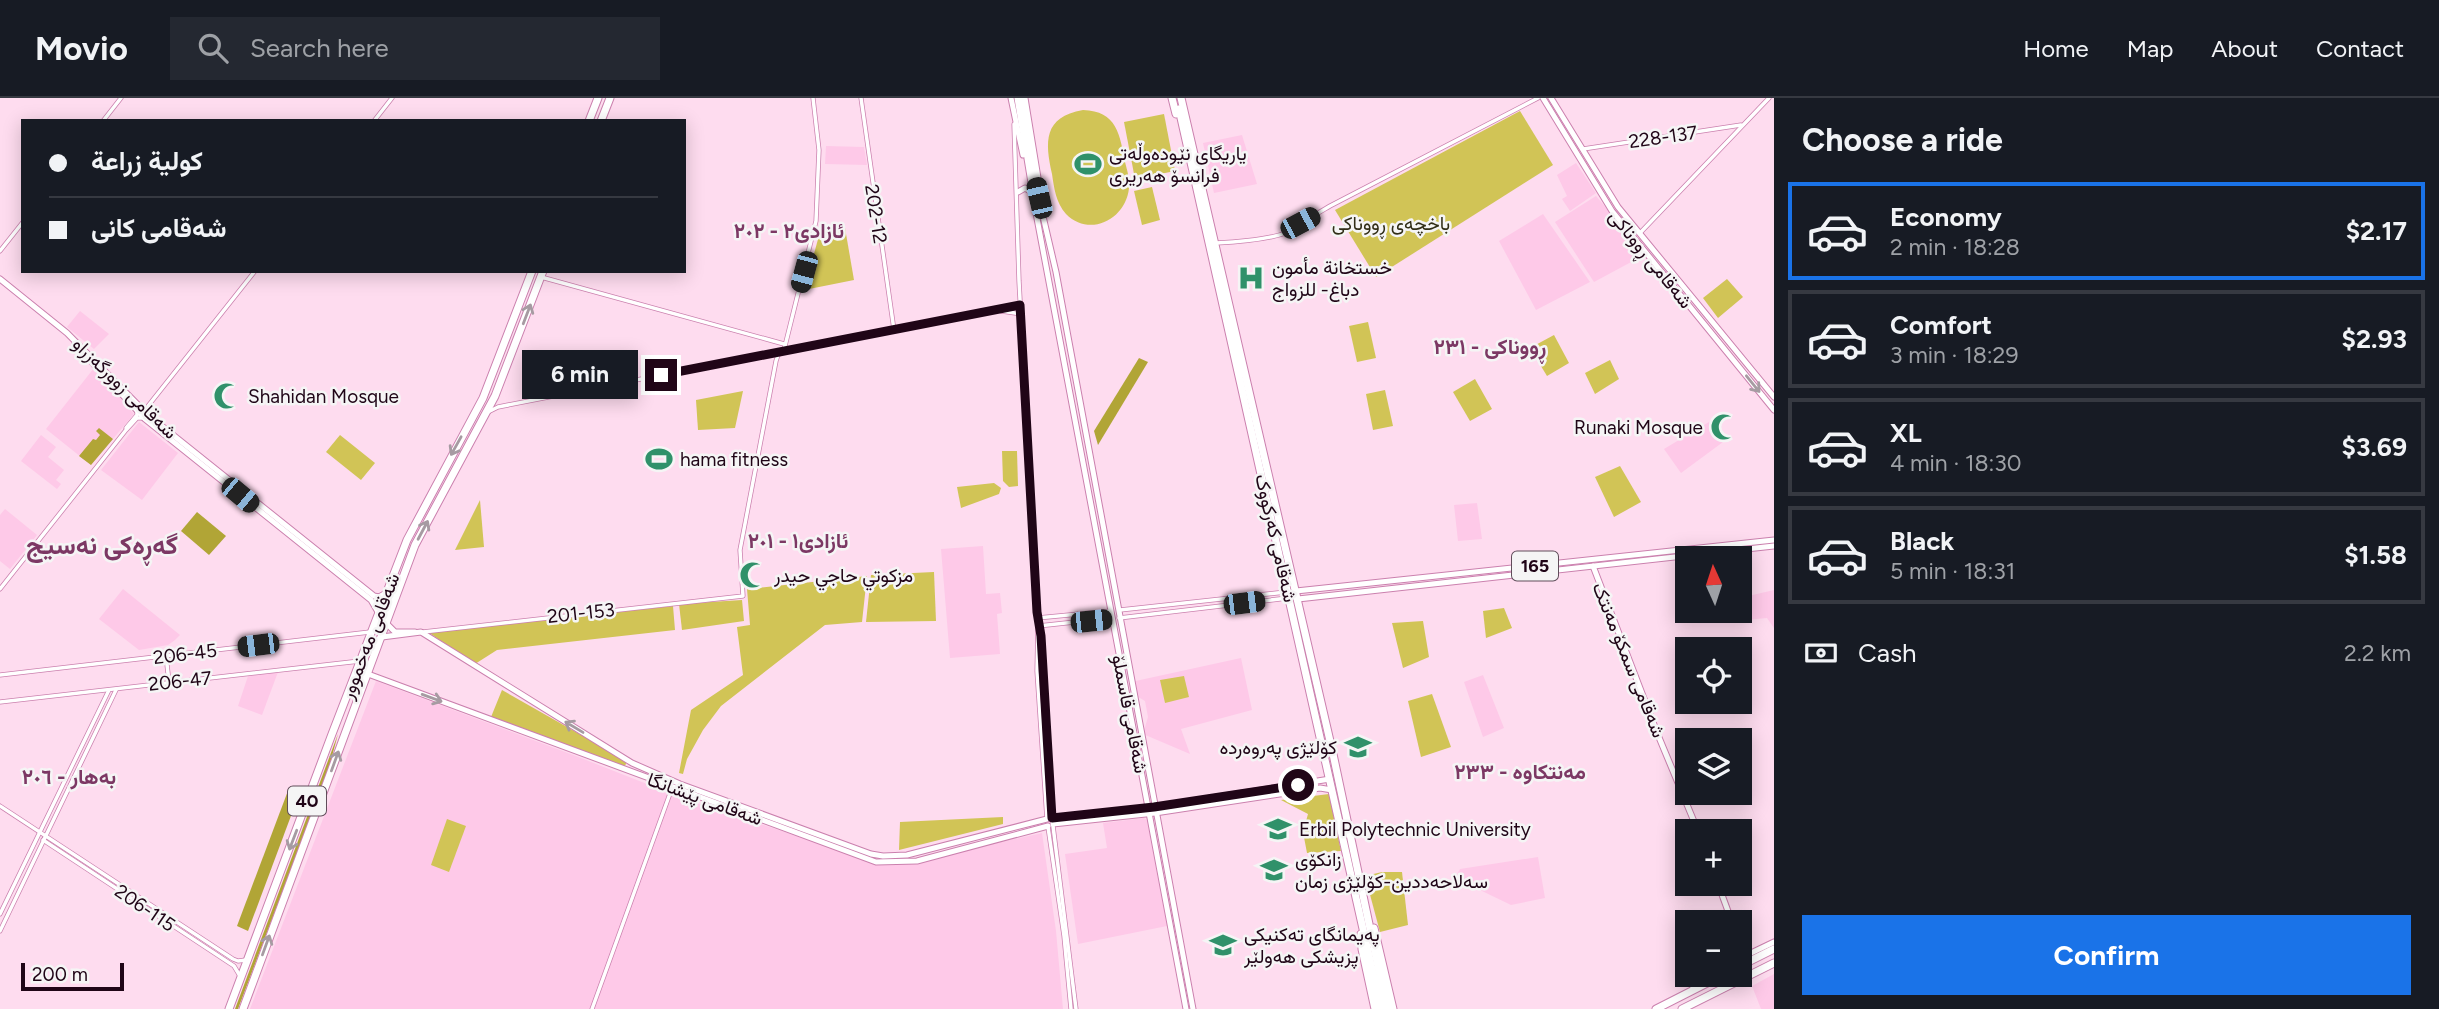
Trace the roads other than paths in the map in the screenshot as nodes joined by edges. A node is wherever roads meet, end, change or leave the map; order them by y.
1 (121, 98) edge
2 (392, 98) edge
3 (598, 98) edge
4 (610, 98) edge
5 (813, 98) edge
6 (861, 98) edge
7 (1012, 98) edge
8 (1021, 98) edge
9 (1179, 98) edge
10 (1540, 98) edge
11 (1550, 98) edge
12 (1769, 98) edge
13 (594, 107) junction
14 (1013, 108) junction
15 (605, 111) junction
16 (105, 119) edge
17 (376, 119) edge
18 (590, 119) edge
19 (602, 119) edge
20 (1743, 125) junction
21 (1583, 149) junction
22 (1198, 182) junction
23 (1607, 189) junction
24 (1030, 191) junction
25 (1018, 192) junction
26 (1601, 193) junction
27 (1039, 213) junction
28 (21, 225) edge
29 (1640, 234) junction
30 (1216, 243) junction
31 (0, 251) edge
32 (254, 273) edge
33 (531, 273) edge
34 (542, 274) edge
35 (0, 279) edge
36 (1020, 305) junction
37 (992, 311) junction
38 (1021, 314) junction
39 (894, 330) junction
40 (507, 335) junction
41 (517, 340) junction
42 (784, 344) junction
43 (784, 350) junction
44 (500, 353) junction
45 (510, 357) junction
46 (162, 390) junction
47 (495, 396) junction
48 (1774, 397) edge
49 (1246, 398) junction
50 (137, 406) junction
51 (502, 406) junction
52 (1774, 410) edge
53 (487, 414) junction
54 (146, 417) junction
55 (126, 430) junction
56 (1774, 540) edge
57 (1739, 546) edge
58 (1774, 546) edge
59 (1752, 547) edge
60 (1675, 554) edge
61 (1675, 555) edge
62 (1592, 566) junction
63 (1421, 581) junction
64 (0, 589) edge
65 (386, 593) junction
66 (1296, 595) junction
67 (373, 598) junction
68 (1147, 607) junction
69 (379, 613) junction
70 (1115, 614) junction
71 (1148, 614) junction
72 (1037, 618) junction
73 (387, 624) junction
74 (1038, 626) junction
75 (371, 632) junction
76 (419, 632) junction
77 (382, 637) junction
78 (166, 656) junction
79 (360, 661) junction
80 (368, 674) junction
81 (0, 675) edge
82 (169, 682) junction
83 (116, 689) junction
84 (108, 690) junction
85 (0, 702) edge
86 (341, 709) junction
87 (351, 718) junction
88 (333, 732) junction
89 (343, 738) junction
90 (632, 763) junction
91 (627, 770) junction
92 (1327, 784) junction
93 (672, 788) junction
94 (0, 806) edge
95 (1151, 810) junction
96 (1693, 819) edge
97 (1050, 822) junction
98 (778, 823) junction
99 (40, 832) junction
100 (46, 835) junction
101 (43, 841) junction
102 (1359, 894) junction
103 (0, 914) edge
104 (0, 931) edge
105 (1179, 933) junction
106 (1171, 934) junction
107 (1774, 942) edge
108 (1774, 949) edge
109 (1752, 953) edge
110 (248, 958) junction
111 (236, 960) junction
112 (1752, 960) edge
113 (1774, 962) edge
114 (233, 966) junction
115 (1376, 971) junction
116 (1752, 974) edge
117 (240, 979) junction
118 (1695, 987) edge
119 (1698, 987) edge
120 (1726, 987) edge
121 (1690, 991) junction
122 (229, 1009) edge
123 (243, 1009) edge
124 (592, 1009) edge
125 (1070, 1009) edge
126 (1076, 1009) edge
127 (1186, 1009) edge
128 (1193, 1009) edge
129 (1375, 1009) edge
130 (1381, 1009) edge
131 (1390, 1009) edge
132 (1656, 1009) edge
133 (1682, 1009) edge

1 - 16 street
2 - 17 street
3 - 13 highway
4 - 15 highway
5 - 42 street
6 - 39 street, 202-12
7 - 14 main road, شەقامی قاسملۆ
8 - 27 main road, شەقامی قاسملۆ
9 - 22 highway, شەقامی کەرکووک
10 - 26 main road, شەقامی ڕووناکی
10 - 30 street
11 - 21 main road, شەقامی ڕووناکی
12 - 20 street
13 - 15 highway
13 - 18 highway
14 - 24 main road, شەقامی قاسملۆ
14 - 25 street
15 - 19 highway
20 - 21 street, 228-137
20 - 29 street
21 - 23 main road, شەقامی ڕووناکی
22 - 30 highway, شەقامی کەرکووک
22 - 49 highway, شەقامی کەرکووک
23 - 26 main road
23 - 29 main road, شەقامی ڕووناکی
24 - 25 main road
24 - 27 main road, شەقامی قاسملۆ
25 - 36 street
26 -> 52 main road, شەقامی ڕووناکی
27 - 70 main road, شەقامی قاسملۆ
28 - 31 street
29 - 48 main road, شەقامی ڕووناکی
30 - 49 highway, شەقامی کەرکووک
32 - 46 street
33 - 40 highway, شەقامی مەخموور / 40
41 -> 34 highway, شەقامی مەخموور / 40
34 - 42 street
35 - 50 main road, شەقامی زوورگەزراو
36 - 37 street
36 - 38 street
37 - 38 street
37 - 39 street
38 - 72 street
39 - 43 street
40 - 41 highway
40 - 44 highway, شەقامی مەخموور / 40
41 - 45 highway, شەقامی مەخموور / 40
42 - 43 street
43 - 51 street
43 - 76 street, 201-153
44 - 45 highway
44 -> 65 highway, شەقامی مەخموور / 40
45 - 47 highway, شەقامی مەخموور / 40
46 - 50 street
46 - 54 street
47 - 51 street
47 - 53 highway, شەقامی مەخموور / 40
49 - 66 highway, شەقامی کەرکووک
50 - 54 main road, شەقامی زوورگەزراو
50 - 55 street
51 - 53 street
73 -> 53 highway, شەقامی مەخموور / 40
54 - 55 street
54 - 67 main road, شەقامی زوورگەزراو
55 - 64 street
56 - 57 main road, 165
58 - 59 main road, 165
60 - 63 main road, 165
61 - 62 main road, 165
62 - 63 main road, 165
62 - 96 main road, شەقامی سمکۆ مەنتک
63 - 66 main road, 165
65 - 67 main road
65 - 69 highway, شەقامی مەخموور / 40
66 - 68 street
66 - 71 street
66 - 92 highway, شەقامی کەرکووک
66 - 102 highway, شەقامی کەرکووک
67 - 69 main road, شەقامی زوورگەزراو
68 - 70 street
68 - 71 street
69 - 75 highway, شەقامی مەخموور / 40
70 - 71 street
70 - 72 street
70 - 74 street
70 - 95 main road, شەقامی قاسملۆ
72 - 74 street
73 - 76 main road, 201-153
73 - 77 highway, شەقامی مەخموور / 40
74 - 97 street
75 - 78 street, 206-45
75 - 79 highway, شەقامی مەخموور / 40
76 - 77 main road, 201-153
90 -> 76 main road, شەقامی پێشانگا
77 - 80 highway, شەقامی مەخموور / 40
78 - 81 street, 206-45
78 - 82 street
79 - 82 street, 206-47
79 - 86 highway, شەقامی مەخموور / 40
80 - 87 highway, شەقامی مەخموور / 40
80 -> 91 main road, شەقامی پێشانگا
82 - 83 street, 206-47
83 - 84 street, 206-47
83 - 100 street
84 - 85 street, 206-47
84 - 99 street
86 - 87 highway
86 - 88 highway, شەقامی مەخموور / 40
87 - 89 highway, شەقامی مەخموور / 40
88 - 89 highway
88 -> 110 highway, شەقامی مەخموور / 40
123 -> 89 highway, شەقامی مەخموور / 40
90 - 91 main road
90 - 98 main road, شەقامی پێشانگا
91 - 93 main road, شەقامی پێشانگا
92 - 95 main road, شەقامی پێشانگا
92 - 102 highway, شەقامی کەرکووک
93 - 98 main road, شەقامی پێشانگا
93 - 124 street
94 - 99 street, 206-115
95 - 97 main road, شەقامی پێشانگا
95 - 105 main road, شەقامی قاسملۆ
95 - 106 main road, شەقامی قاسملۆ
97 - 98 main road, شەقامی پێشانگا
97 - 125 street
97 - 126 street
99 - 100 street, 206-115
99 - 101 street
99 - 103 street
100 - 101 street
100 - 111 street, 206-115
101 - 104 street
101 - 114 street, 206-115
102 - 115 highway, شەقامی کەرکووک
102 - 129 highway, شەقامی کەرکووک
102 - 131 highway, شەقامی کەرکووک
105 - 106 main road
105 - 128 main road, شەقامی قاسملۆ
106 - 127 main road, شەقامی قاسملۆ
107 - 109 main road
108 - 112 highway
110 - 111 street
110 - 117 highway, شەقامی مەخموور / 40
111 - 114 street
113 - 116 highway
114 - 117 street, 206-115
115 - 130 highway, شەقامی کەرکووک
115 - 131 highway, شەقامی کەرکووک
117 - 122 highway, شەقامی مەخموور / 40
118 - 121 main road
119 - 121 highway
120 - 133 highway
121 - 132 highway

